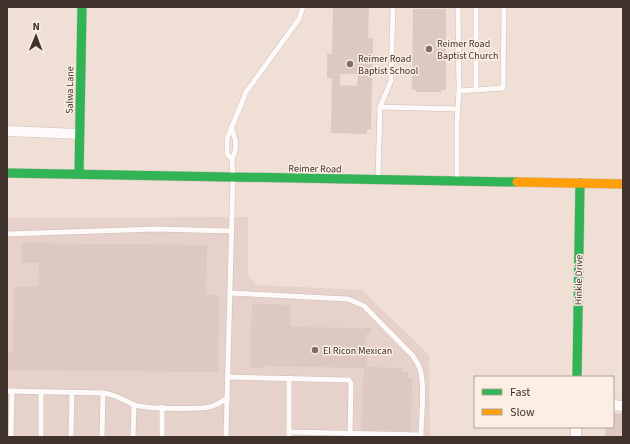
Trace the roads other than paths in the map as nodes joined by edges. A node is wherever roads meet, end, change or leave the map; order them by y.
1 (82, 7) edge
2 (303, 7) edge
3 (392, 7) edge
4 (458, 7) edge
5 (476, 7) edge
6 (504, 7) edge
7 (476, 90) junction
8 (459, 92) junction
9 (380, 107) junction
10 (457, 109) junction
11 (231, 127) junction
12 (7, 131) edge
13 (79, 134) junction
14 (232, 159) junction
15 (7, 173) edge
16 (79, 174) junction
17 (233, 177) junction
18 (378, 180) junction
19 (457, 181) junction
20 (580, 183) junction
21 (623, 184) edge
22 (231, 231) junction
23 (7, 234) edge
24 (230, 293) junction
25 (577, 376) edge
26 (228, 377) junction
27 (289, 378) junction
28 (9, 391) edge
29 (41, 392) junction
30 (72, 392) junction
31 (104, 393) junction
32 (227, 398) junction
33 (134, 405) junction
34 (162, 407) junction
35 (289, 434) edge
36 (350, 434) junction
37 (421, 436) edge
38 (11, 437) edge
39 (41, 437) edge
40 (71, 437) edge
41 (102, 437) edge
42 (133, 437) edge
43 (162, 437) edge
44 (226, 437) edge

1 - 13 street, Salwa Lane
2 - 11 lane
3 - 9 lane
4 - 8 lane
5 - 7 lane
6 - 7 lane
7 - 8 lane
8 - 10 lane
9 - 10 lane
9 - 18 lane
10 - 19 lane
11 - 14 lane
11 - 14 lane
12 - 13 street
13 - 16 street, Salwa Lane
14 - 17 lane
15 - 16 street, Reimer Road
16 - 17 street, Reimer Road
17 - 18 street, Reimer Road
17 - 22 lane
18 - 19 street, Reimer Road
19 - 20 street, Reimer Road
20 - 21 street, Reimer Road
20 - 25 street, Hinkle Drive
22 - 23 lane
22 - 24 lane
24 - 26 lane
24 - 37 lane
26 - 27 lane
26 - 32 lane
27 - 35 lane
27 - 36 lane
28 - 29 lane
28 - 38 lane
29 - 30 lane
29 - 39 lane
30 - 31 lane
30 - 40 lane
31 - 33 lane
31 - 41 lane
32 - 34 lane
32 - 44 lane
33 - 34 lane
33 - 42 lane
34 - 43 lane
35 - 36 lane
36 - 37 lane

